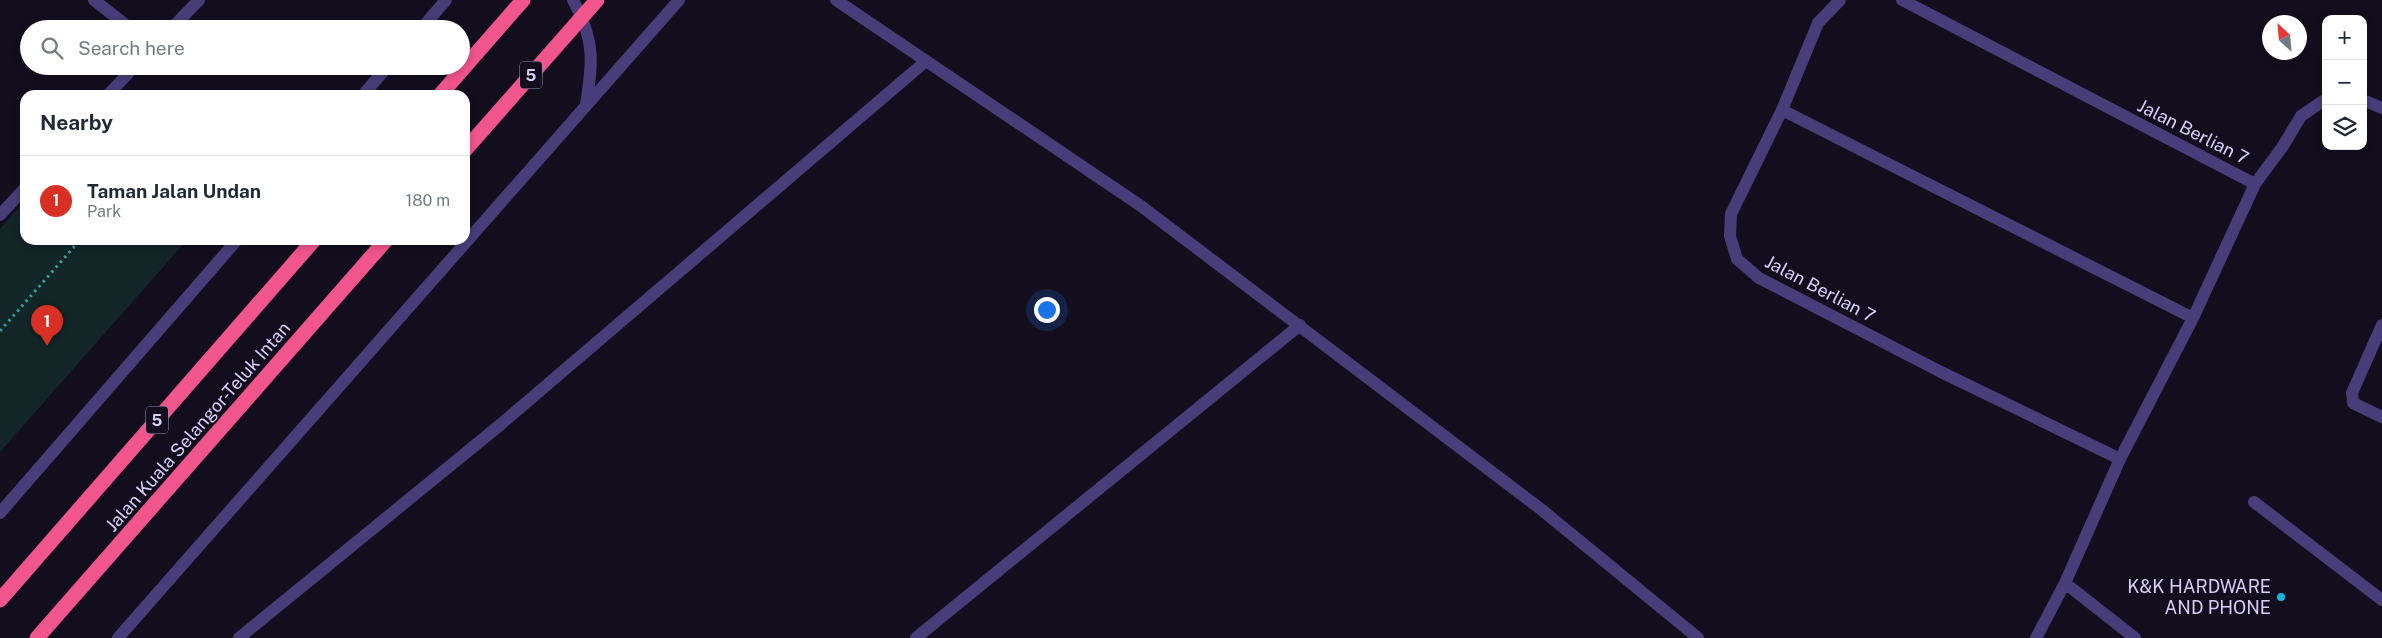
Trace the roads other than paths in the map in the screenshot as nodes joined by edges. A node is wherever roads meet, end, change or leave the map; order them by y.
1 (94, 0) edge
2 (199, 0) edge
3 (442, 0) edge
4 (446, 0) edge
5 (523, 0) edge
6 (573, 0) edge
7 (597, 0) edge
8 (679, 0) edge
9 (689, 0) edge
10 (828, 0) edge
11 (1840, 0) edge
12 (1902, 0) edge
13 (840, 2) edge
14 (669, 12) junction
15 (120, 20) edge
16 (180, 20) edge
17 (428, 20) edge
18 (428, 20) edge
19 (470, 61) edge
20 (926, 62) junction
21 (127, 75) edge
22 (380, 75) edge
23 (457, 75) edge
24 (113, 90) edge
25 (367, 90) edge
26 (444, 90) edge
27 (2322, 102) edge
28 (2367, 102) edge
29 (586, 105) junction
30 (2382, 108) edge
31 (1782, 110) junction
32 (470, 144) edge
33 (2255, 184) junction
34 (20, 194) edge
35 (0, 216) edge
36 (470, 237) edge
37 (233, 245) edge
38 (310, 245) edge
39 (382, 245) edge
40 (463, 245) edge
41 (2193, 318) junction
42 (1300, 325) junction
43 (2382, 325) edge
44 (2382, 417) edge
45 (2120, 459) junction
46 (2254, 502) dead end
47 (0, 513) edge
48 (2065, 583) junction
49 (0, 600) edge
50 (2382, 600) edge
51 (37, 638) edge
52 (118, 638) edge
53 (239, 638) edge
54 (916, 638) edge
55 (1698, 638) edge
56 (2036, 638) edge
57 (2135, 638) edge

1 - 15 street
2 - 16 street
3 - 17 street
4 - 18 street
5 - 19 highway
6 - 29 street
7 - 32 highway, 5, bridge
8 - 14 street
9 - 14 street
10 - 13 street
11 - 31 street, Jalan Berlian 7
12 - 33 street, Jalan Berlian 7
13 - 20 street
14 - 29 street
20 - 42 street
20 - 53 street
21 - 24 street
22 - 25 street
23 - 26 highway
27 - 33 street
28 - 30 street
29 - 36 street
31 - 41 street
31 - 45 street, Jalan Berlian 7
33 - 41 street
34 - 35 street
37 - 47 street
38 - 49 highway, Jalan Kuala Selangor-Teluk Intan / 5
39 - 51 highway, Jalan Kuala Selangor-Teluk Intan
40 - 52 street
41 - 45 street
42 - 54 street
42 - 55 street
43 - 44 street
45 - 48 street
46 - 50 street
48 - 56 street
48 - 57 street

